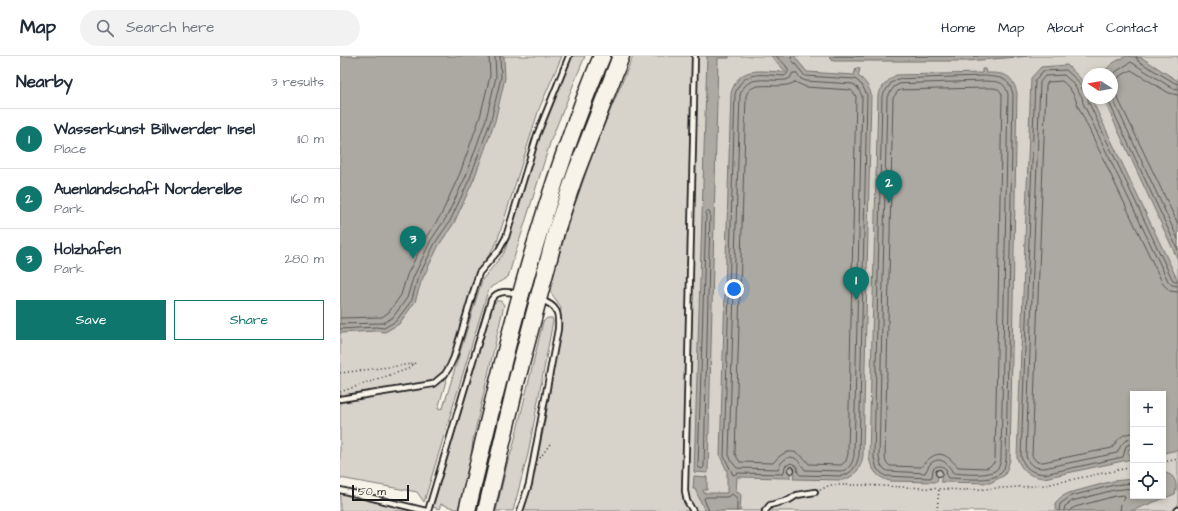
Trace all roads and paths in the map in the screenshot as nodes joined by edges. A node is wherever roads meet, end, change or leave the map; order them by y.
1 (569, 56) edge
2 (602, 56) edge
3 (621, 56) edge
4 (695, 56) edge
5 (520, 294) junction
6 (538, 299) junction
7 (340, 373) edge
8 (340, 392) edge
9 (340, 399) edge
10 (550, 444) dead end
11 (1178, 459) edge
12 (533, 460) junction
13 (1166, 461) edge
14 (1130, 468) edge
15 (939, 489) junction
16 (340, 490) edge
17 (815, 492) joint
18 (427, 511) edge
19 (467, 511) edge
20 (486, 511) edge
21 (520, 511) edge
22 (693, 511) edge
23 (765, 511) edge
24 (937, 511) edge

1 - 9 lane
2 - 5 highway
3 - 6 highway
4 - 22 lane
5 - 18 lane
5 - 19 highway
6 - 12 lane
6 - 20 highway
7 - 8 path
10 - 12 path
11 - 13 path
12 - 21 lane
14 - 15 path
15 - 17 path
15 - 24 path
16 - 18 lane
17 - 23 lane

